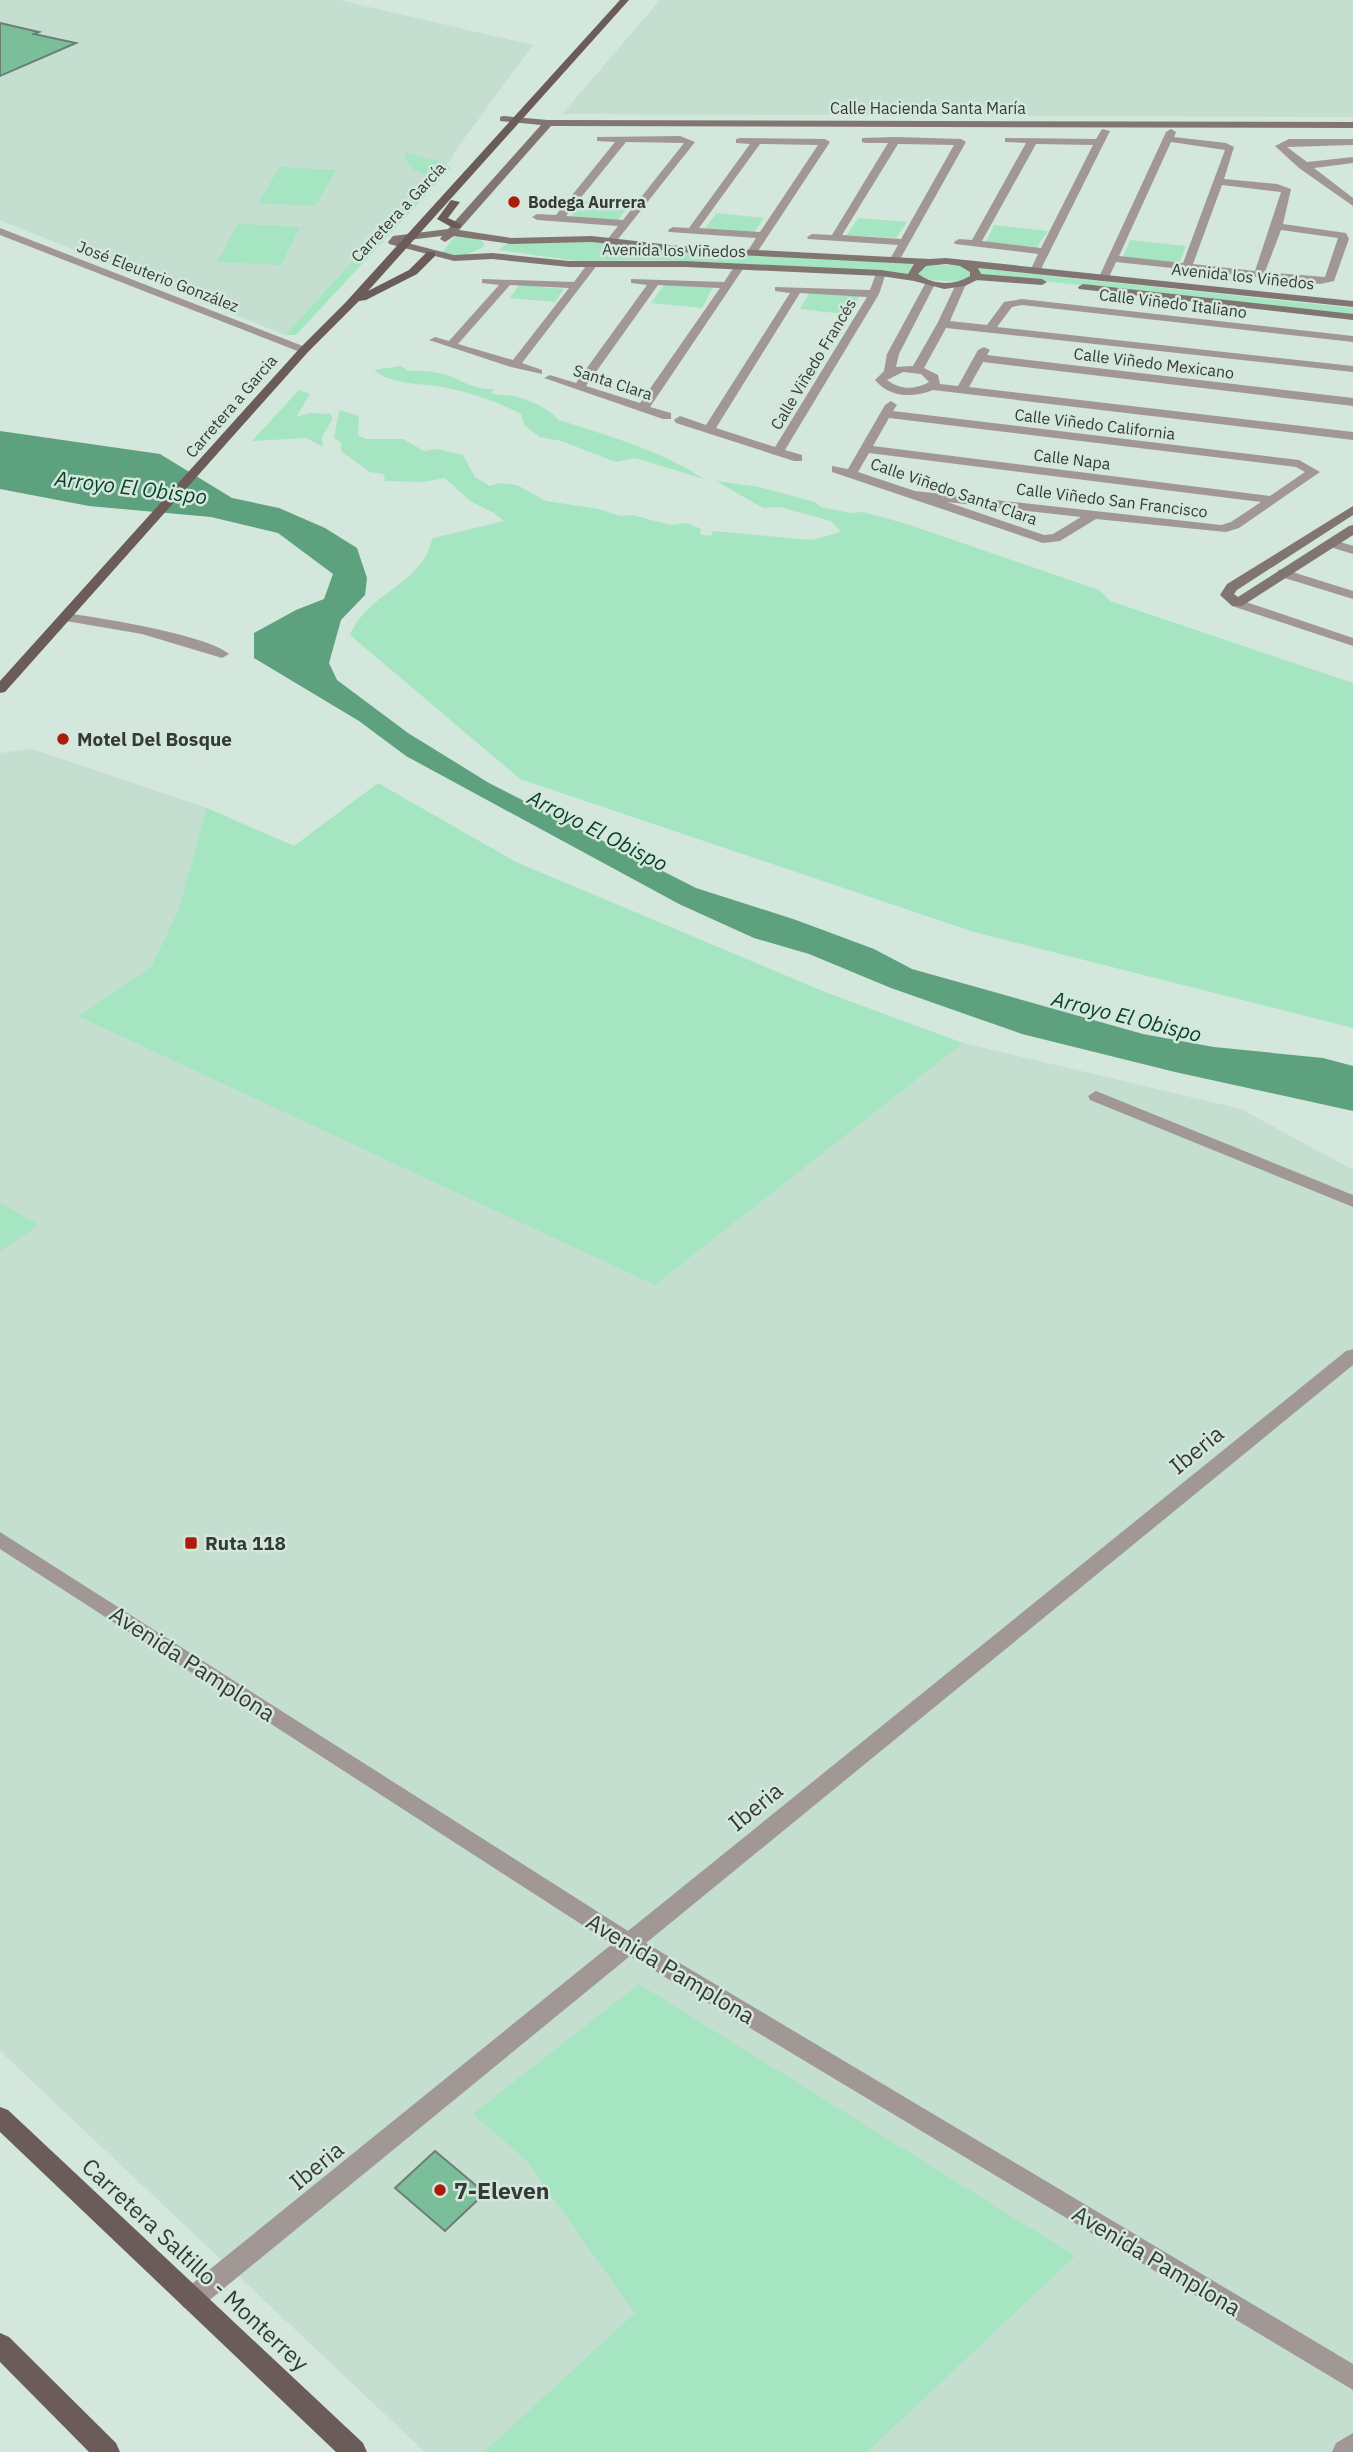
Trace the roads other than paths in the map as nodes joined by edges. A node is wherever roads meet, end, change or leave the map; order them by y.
1 (613, 0) edge
2 (625, 0) edge
3 (509, 120) junction
4 (548, 123) junction
5 (1353, 125) edge
6 (1105, 131) dead end
7 (600, 139) dead end
8 (623, 139) junction
9 (865, 140) dead end
10 (895, 140) junction
11 (1008, 140) dead end
12 (740, 141) dead end
13 (757, 141) junction
14 (1032, 141) junction
15 (1099, 142) junction
16 (1353, 142) edge
17 (1353, 160) edge
18 (1303, 166) junction
19 (464, 176) junction
20 (1220, 182) junction
21 (1353, 188) edge
22 (1336, 190) junction
23 (1353, 203) edge
24 (537, 217) dead end
25 (558, 219) junction
26 (603, 221) junction
27 (625, 223) junction
28 (1278, 226) junction
29 (454, 229) junction
30 (673, 230) dead end
31 (0, 231) edge
32 (692, 231) junction
33 (737, 233) junction
34 (762, 235) junction
35 (412, 236) junction
36 (812, 237) dead end
37 (489, 238) junction
38 (835, 238) junction
39 (592, 239) junction
40 (880, 240) junction
41 (611, 241) junction
42 (398, 242) junction
43 (903, 242) junction
44 (959, 242) dead end
45 (975, 244) junction
46 (1022, 250) junction
47 (729, 251) junction
48 (752, 252) junction
49 (1046, 252) junction
50 (431, 254) junction
51 (793, 254) junction
52 (480, 256) junction
53 (872, 258) junction
54 (895, 259) junction
55 (1114, 259) junction
56 (928, 262) junction
57 (1139, 262) junction
58 (569, 264) junction
59 (593, 264) junction
60 (963, 264) junction
61 (1011, 267) junction
62 (1187, 267) junction
63 (713, 269) junction
64 (791, 269) junction
65 (1036, 269) junction
66 (738, 270) junction
67 (854, 272) junction
68 (881, 273) junction
69 (1259, 274) junction
70 (975, 277) junction
71 (1104, 277) junction
72 (916, 278) junction
73 (1131, 280) junction
74 (486, 281) dead end
75 (635, 281) dead end
76 (507, 282) junction
77 (655, 282) junction
78 (560, 284) junction
79 (702, 284) junction
80 (930, 284) junction
81 (961, 284) junction
82 (578, 285) junction
83 (727, 285) junction
84 (1200, 287) junction
85 (779, 289) dead end
86 (803, 290) junction
87 (851, 292) junction
88 (874, 294) junction
89 (1194, 299) junction
90 (1317, 300) junction
91 (1353, 304) edge
92 (349, 305) junction
93 (1316, 313) junction
94 (1353, 317) edge
95 (946, 318) junction
96 (993, 324) junction
97 (921, 333) junction
98 (435, 340) dead end
99 (1353, 340) edge
100 (451, 345) junction
101 (299, 348) junction
102 (515, 365) junction
103 (917, 369) junction
104 (1353, 369) edge
105 (890, 371) junction
106 (538, 372) dead end
107 (550, 378) dead end
108 (930, 386) junction
109 (964, 386) junction
110 (579, 387) junction
111 (899, 391) junction
112 (1353, 402) edge
113 (643, 408) junction
114 (886, 414) junction
115 (667, 416) dead end
116 (908, 417) junction
117 (680, 420) dead end
118 (709, 430) junction
119 (1353, 436) edge
120 (206, 444) joint
121 (866, 449) junction
122 (778, 451) junction
123 (798, 458) dead end
124 (1299, 464) joint
125 (836, 469) dead end
126 (851, 474) junction
127 (913, 495) junction
128 (1274, 500) junction
129 (1353, 510) edge
130 (1094, 515) junction
131 (147, 518) junction
132 (1353, 529) edge
133 (1332, 543) junction
134 (1353, 550) edge
135 (1283, 573) junction
136 (1353, 595) edge
137 (1237, 603) junction
138 (65, 617) junction
139 (1353, 642) edge
140 (222, 654) dead end
141 (0, 672) edge
142 (0, 689) edge
143 (1096, 1096) dead end
144 (1353, 1200) edge
145 (1353, 1356) edge
146 (0, 1539) edge
147 (628, 1943) junction
148 (0, 2117) edge
149 (192, 2299) junction
150 (0, 2345) edge
151 (1353, 2378) edge
152 (1353, 2445) edge
153 (107, 2452) edge
154 (354, 2452) edge
155 (1345, 2452) edge

1 - 3 main road, Carretera a García
2 - 3 main road, Carretera a García
3 - 4 street, Calle Hacienda Santa María
3 - 19 main road, Carretera a García
3 - 42 main road, Carretera a García
4 - 5 street, Calle Hacienda Santa María
4 - 29 street
6 - 15 street
7 - 8 street
8 - 25 street
8 - 27 street
9 - 10 street
10 - 38 street
10 - 43 street
11 - 14 street
12 - 13 street
13 - 32 street
13 - 34 street
14 - 15 street
14 - 45 street
15 - 49 street
16 - 18 street
17 - 18 street
18 - 22 street
19 - 29 main road
19 - 35 main road, Carretera a García
20 - 28 street
20 - 55 street
20 - 62 street
21 - 22 street
22 - 23 street
24 - 25 street
25 - 26 street
26 - 27 street
26 - 39 street
27 - 41 street
28 - 69 street
28 - 69 street
29 - 35 street, Avenida los Viñedos
29 - 37 street, Avenida los Viñedos
29 - 50 street
30 - 32 street
31 - 101 street, José Eleuterio González
32 - 33 street
33 - 34 street
33 - 47 street
34 - 48 street
35 - 42 street, Avenida los Viñedos
36 - 38 street
37 - 39 street, Avenida los Viñedos
37 - 52 street
38 - 40 street
39 - 41 street, Avenida los Viñedos
40 - 43 street
40 - 53 street
41 - 47 street, Avenida los Viñedos
42 - 50 street, Avenida los Viñedos
42 - 92 main road, Carretera a García
42 - 101 main road, Carretera a García
43 - 54 street
44 - 45 street
45 - 46 street
46 - 49 street
46 - 61 street
47 - 48 street, Avenida los Viñedos
48 - 51 street, Avenida los Viñedos
49 - 65 street
50 - 52 street, Avenida los Viñedos
50 - 92 main road
51 - 53 street, Avenida los Viñedos
51 - 64 street
52 - 58 street, Avenida los Viñedos
53 - 54 street, Avenida los Viñedos
54 - 56 street, Avenida los Viñedos
55 - 57 street
55 - 71 street
56 - 60 street, Avenida los Viñedos
56 - 72 street
57 - 62 street
57 - 73 street
58 - 59 street, Avenida los Viñedos
58 - 78 street
59 - 63 street, Avenida los Viñedos
59 - 82 street
60 - 61 street, Avenida los Viñedos
60 - 70 street
61 - 65 street, Avenida los Viñedos
62 - 69 street
63 - 66 street, Avenida los Viñedos
63 - 79 street
64 - 66 street, Avenida los Viñedos
64 - 67 street, Avenida los Viñedos
65 - 71 street, Avenida los Viñedos
66 - 83 street
67 - 68 street, Avenida los Viñedos
67 - 87 street, Calle Viñedo Francés
68 - 72 street, Avenida los Viñedos
68 - 88 street, Calle Viñedo Francés
70 - 81 street
70 - 89 street, Avenida los Viñedos
71 - 73 street, Avenida los Viñedos
72 - 80 street, Avenida los Viñedos
73 - 84 street, Avenida los Viñedos
74 - 76 street
75 - 77 street
76 - 78 street
76 - 100 street
77 - 79 street
77 - 110 street
78 - 82 street
79 - 83 street
80 - 81 street
80 - 97 street
81 - 95 street
82 - 102 street
83 - 113 street
84 - 89 street
84 - 90 street, Avenida los Viñedos
85 - 86 street, Calle Viñedo Francés
86 - 87 street, Calle Viñedo Francés
86 - 118 street
87 - 88 street, Calle Viñedo Francés
88 - 122 street, Calle Viñedo Francés
89 - 93 street, Avenida los Viñedos
90 - 91 street, Avenida los Viñedos
90 - 93 street
92 - 101 main road, Carretera a Garcia
93 - 94 street, Avenida los Viñedos
95 - 96 street
95 - 97 street
96 - 99 street, Calle Viñedo Italiano
96 - 104 street
97 - 103 street
97 - 105 street
98 - 100 street
100 - 102 street
101 - 120 main road, Carretera a García
101 - 131 main road, Carretera a Garcia
102 - 106 street
103 - 105 street
103 - 108 street
105 - 111 street
107 - 110 street, Santa Clara
108 - 109 street
108 - 111 street
108 - 116 street
109 - 112 street, Calle Viñedo Mexicano
109 - 119 street
110 - 113 street, Santa Clara
111 - 114 street, Calle Viñedo Santa Clara
113 - 115 street, Santa Clara
114 - 116 street, Calle Viñedo California
114 - 121 street, Calle Viñedo Santa Clara
116 - 124 street, Calle Viñedo California
117 - 118 street, Calle Viñedo Francés
118 - 122 street, Calle Viñedo Francés
120 - 131 main road, Carretera a Garcia
121 - 126 street, Calle Viñedo Santa Clara
121 - 128 street, Calle Napa
122 - 123 street, Calle Viñedo Francés
124 - 128 street, Calle Viñedo San Francisco
125 - 126 street
126 - 127 street, Calle Viñedo Santa Clara
127 - 130 street, Calle Viñedo San Francisco
127 - 130 street, Calle Viñedo Santa Clara
128 - 130 street, Calle Viñedo San Francisco
129 - 137 street
131 - 138 main road, Carretera a Garcia
131 - 141 main road, Carretera a Garcia
132 - 133 street
133 - 134 street
133 - 135 street
135 - 136 street
135 - 137 street
137 - 139 street
138 - 140 street
138 - 142 main road, Carretera a Garcia
143 - 144 street
145 - 147 street, Iberia
146 - 147 street, Avenida Pamplona
147 - 149 street, Iberia
147 - 151 street, Avenida Pamplona
148 - 149 main road, Carretera Saltillo - Monterrey
149 - 154 main road, Carretera Saltillo - Monterrey
150 - 153 main road
152 - 155 street

